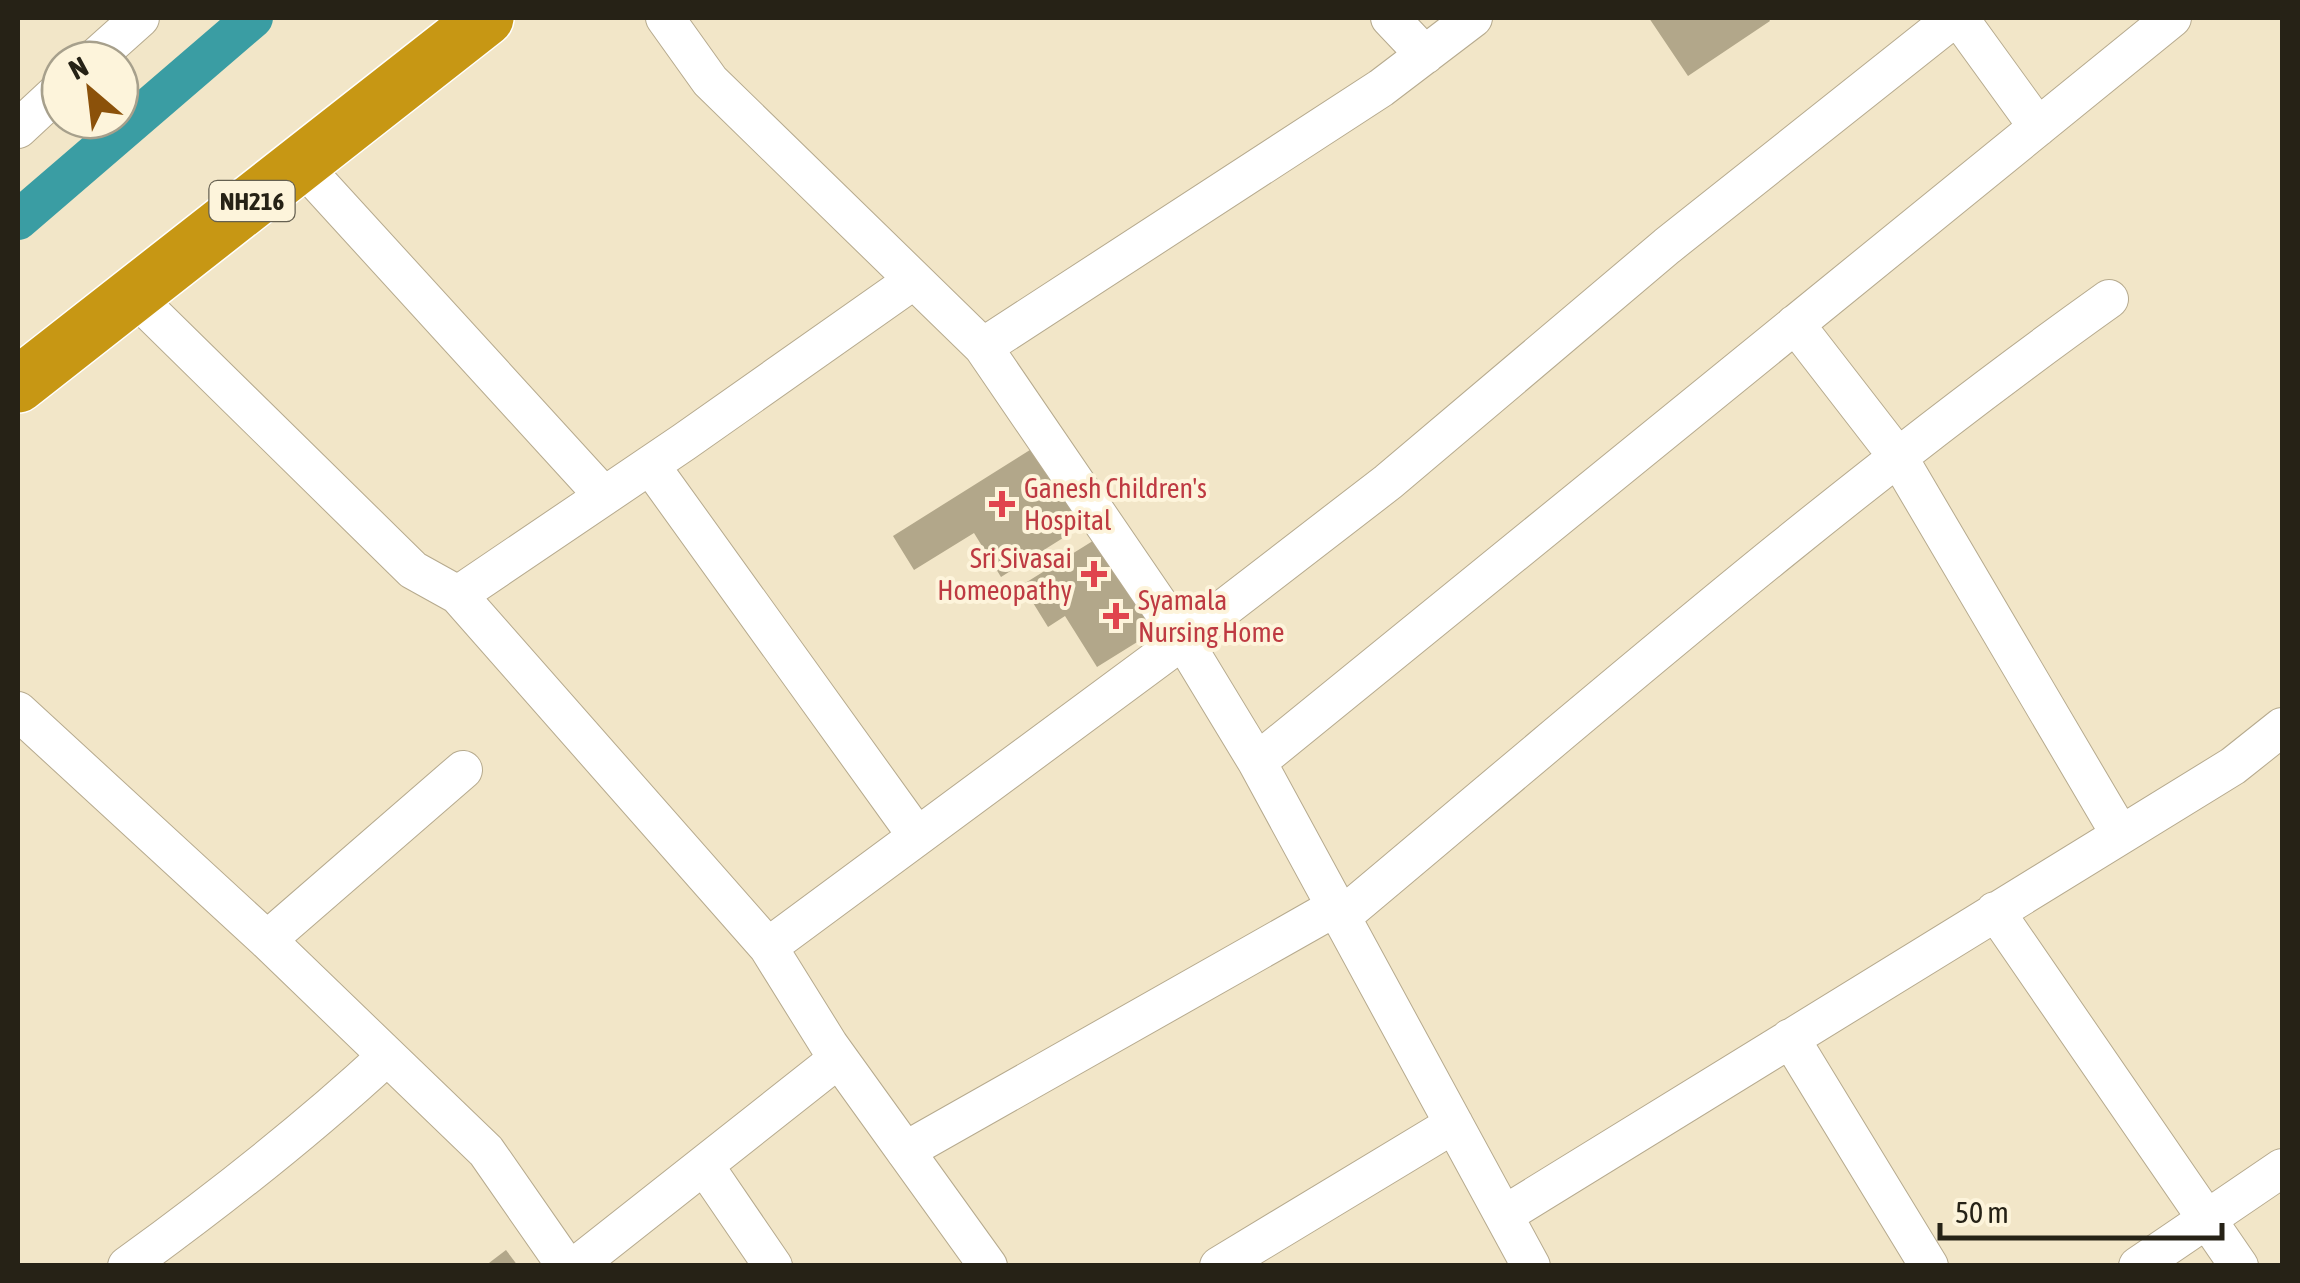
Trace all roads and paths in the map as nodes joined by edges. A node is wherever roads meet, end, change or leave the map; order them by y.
1 (140, 18) edge
2 (486, 18) edge
3 (665, 18) edge
4 (1390, 18) edge
5 (1473, 18) edge
6 (1956, 18) edge
7 (2172, 18) edge
8 (115, 40) edge
9 (1424, 55) junction
10 (40, 109) edge
11 (2038, 127) junction
12 (18, 129) edge
13 (300, 163) junction
14 (914, 280) junction
15 (133, 295) junction
16 (2109, 299) dead end
17 (1795, 324) junction
18 (983, 347) junction
19 (18, 385) edge
20 (1898, 457) junction
21 (650, 465) junction
22 (604, 496) junction
23 (458, 595) junction
24 (1183, 640) junction
25 (18, 711) edge
26 (2282, 727) edge
27 (1257, 762) junction
28 (463, 770) dead end
29 (2120, 834) junction
30 (918, 836) junction
31 (1995, 911) junction
32 (1337, 913) junction
33 (267, 940) junction
34 (768, 947) junction
35 (1790, 1038) junction
36 (386, 1056) junction
37 (838, 1058) junction
38 (1454, 1124) junction
39 (905, 1151) junction
40 (704, 1165) junction
41 (2282, 1168) edge
42 (1504, 1215) junction
43 (2207, 1219) junction
44 (128, 1266) edge
45 (566, 1266) edge
46 (576, 1266) edge
47 (774, 1266) edge
48 (988, 1266) edge
49 (1219, 1266) edge
50 (1531, 1266) edge
51 (1929, 1266) edge
52 (2138, 1266) edge
53 (2239, 1266) edge

1 - 8 street
2 - 13 highway, NH216
3 - 14 street
4 - 9 street
5 - 9 street
6 - 11 street
6 - 24 street
7 - 11 street
9 - 18 street
10 - 12 street
11 - 17 street
13 - 15 highway, NH216
13 - 22 street
14 - 18 street
14 - 21 street
15 - 19 highway, NH216
15 - 23 street
16 - 20 street
17 - 20 street
17 - 27 street
18 - 24 street
20 - 29 street
20 - 32 street
21 - 22 street
21 - 30 street
22 - 23 street
23 - 34 street
24 - 27 street
24 - 30 street
25 - 33 street
26 - 29 street
27 - 32 street
28 - 33 street
29 - 31 street
30 - 34 street
31 - 35 street
31 - 43 street
32 - 38 street
32 - 39 street
33 - 36 street
34 - 37 street
35 - 42 street
35 - 51 street
36 - 44 street
36 - 45 street
37 - 39 street
37 - 40 street
38 - 42 street
38 - 49 street
39 - 48 street
40 - 46 street
40 - 47 street
41 - 43 street
42 - 50 street
43 - 52 street
43 - 53 street

